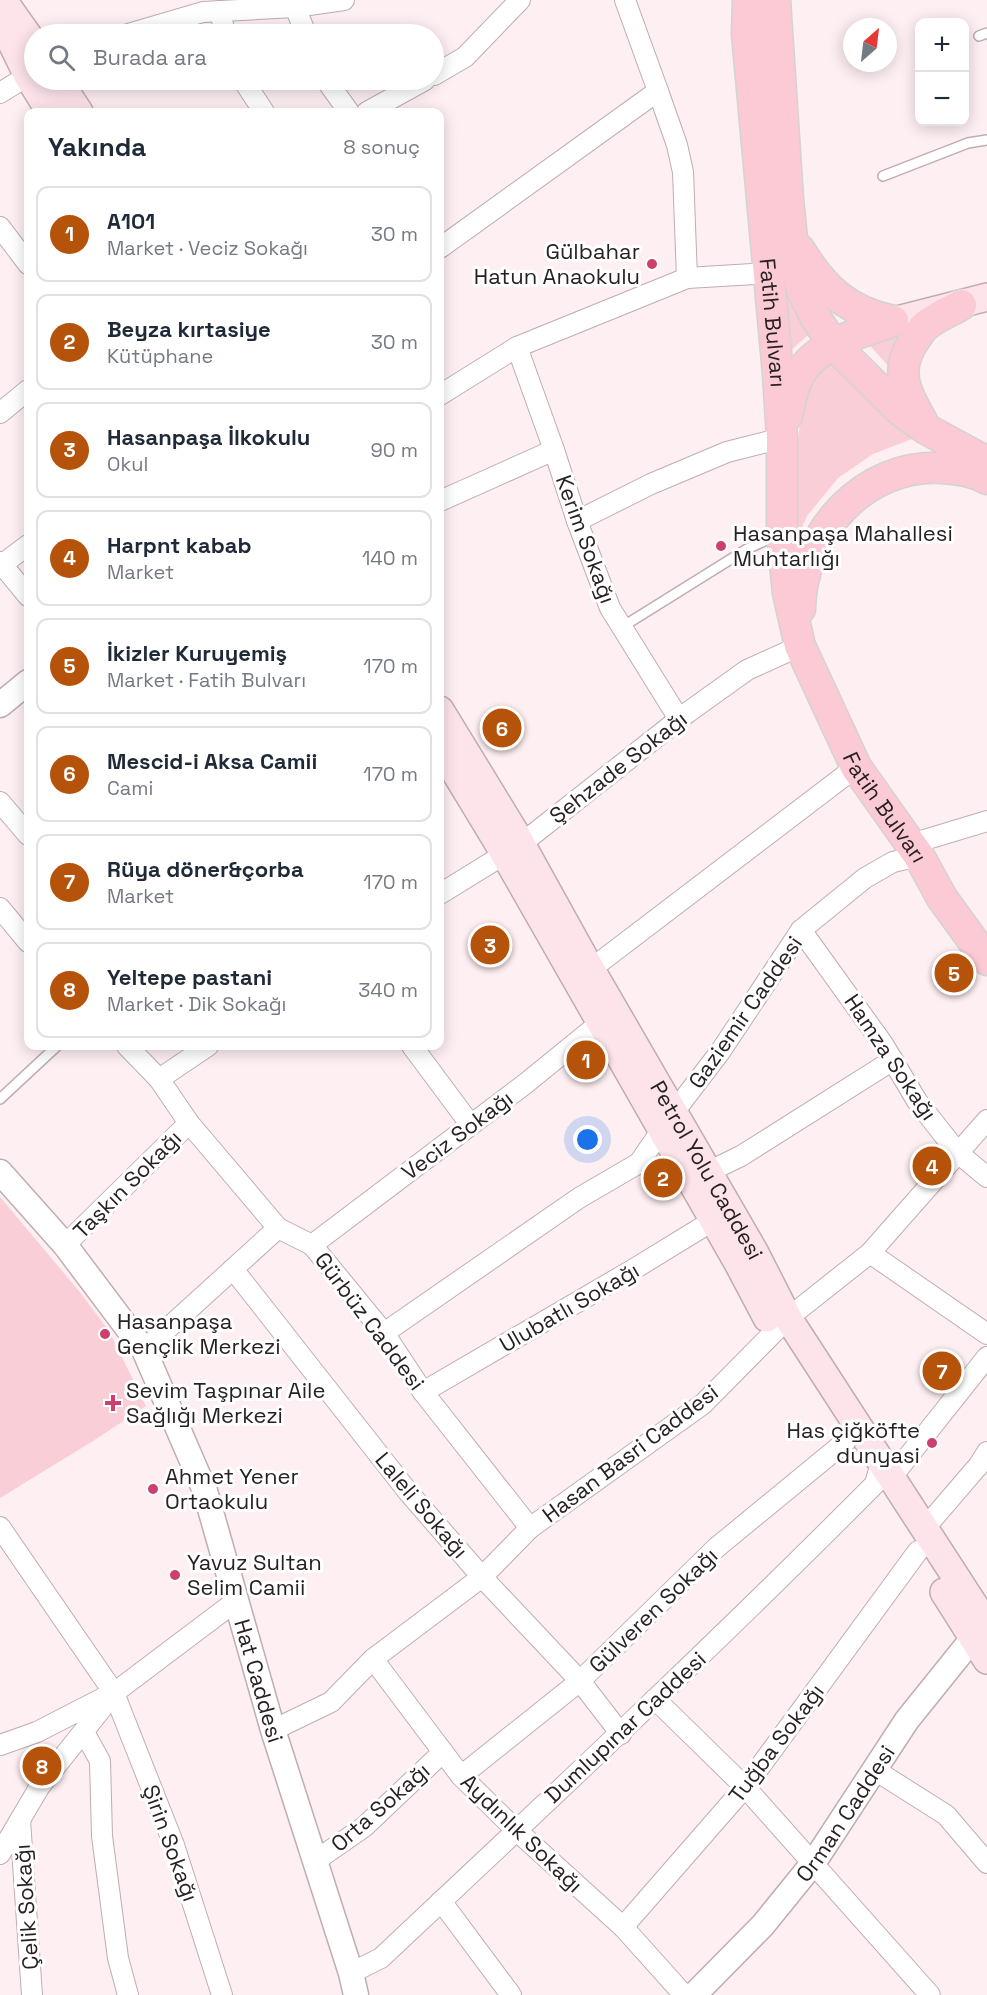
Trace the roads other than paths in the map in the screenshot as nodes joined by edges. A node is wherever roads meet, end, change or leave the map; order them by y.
1 (3, 0) edge
2 (344, 0) edge
3 (520, 0) edge
4 (625, 0) edge
5 (748, 0) edge
6 (775, 0) edge
7 (266, 4) edge
8 (295, 7) junction
9 (220, 11) junction
10 (0, 19) edge
11 (162, 24) edge
12 (223, 24) edge
13 (302, 24) edge
14 (24, 30) edge
15 (24, 62) edge
16 (444, 69) edge
17 (24, 78) edge
18 (39, 90) edge
19 (65, 90) edge
20 (250, 90) edge
21 (333, 90) edge
22 (407, 90) edge
23 (658, 91) junction
24 (0, 93) edge
25 (48, 108) edge
26 (76, 108) edge
27 (261, 108) edge
28 (346, 108) edge
29 (375, 108) edge
30 (987, 140) edge
31 (883, 176) dead end
32 (0, 227) edge
33 (792, 237) junction
34 (444, 245) edge
35 (24, 259) edge
36 (770, 273) junction
37 (687, 278) junction
38 (974, 301) edge
39 (893, 321) junction
40 (833, 344) junction
41 (517, 347) junction
42 (24, 392) edge
43 (444, 393) edge
44 (3, 405) edge
45 (926, 429) junction
46 (782, 438) junction
47 (554, 450) junction
48 (987, 462) edge
49 (987, 478) edge
50 (444, 499) edge
51 (577, 521) junction
52 (782, 533) junction
53 (24, 548) edge
54 (1, 564) edge
55 (24, 591) edge
56 (622, 627) junction
57 (800, 646) junction
58 (24, 685) edge
59 (0, 705) edge
60 (444, 718) edge
61 (679, 719) junction
62 (444, 753) edge
63 (856, 767) junction
64 (0, 802) edge
65 (987, 821) edge
66 (24, 830) edge
67 (512, 849) junction
68 (915, 850) junction
69 (444, 892) edge
70 (0, 908) edge
71 (801, 930) junction
72 (24, 937) edge
73 (987, 960) edge
74 (591, 969) junction
75 (600, 1023) junction
76 (53, 1050) edge
77 (131, 1050) edge
78 (202, 1050) edge
79 (415, 1050) edge
80 (893, 1060) junction
81 (159, 1078) junction
82 (0, 1099) edge
83 (987, 1120) edge
84 (669, 1122) junction
85 (189, 1123) junction
86 (470, 1124) junction
87 (958, 1153) junction
88 (0, 1172) edge
89 (708, 1172) junction
90 (987, 1177) edge
91 (714, 1220) junction
92 (278, 1228) junction
93 (65, 1245) junction
94 (312, 1245) junction
95 (870, 1253) junction
96 (232, 1269) junction
97 (781, 1325) junction
98 (384, 1334) junction
99 (987, 1334) edge
100 (144, 1350) junction
101 (987, 1357) edge
102 (423, 1392) junction
103 (845, 1442) junction
104 (984, 1464) edge
105 (882, 1475) junction
106 (0, 1527) edge
107 (530, 1528) junction
108 (921, 1540) junction
109 (482, 1577) junction
110 (236, 1601) junction
111 (983, 1636) edge
112 (373, 1659) junction
113 (580, 1681) junction
114 (114, 1693) junction
115 (655, 1699) junction
116 (273, 1730) junction
117 (84, 1732) junction
118 (621, 1734) junction
119 (0, 1745) edge
120 (443, 1752) junction
121 (875, 1770) junction
122 (461, 1776) junction
123 (745, 1787) junction
124 (20, 1820) junction
125 (516, 1830) junction
126 (0, 1854) edge
127 (315, 1861) junction
128 (814, 1862) junction
129 (987, 1863) edge
130 (441, 1901) junction
131 (622, 1927) junction
132 (353, 1984) edge
133 (32, 1995) edge
134 (128, 1995) edge
135 (222, 1995) edge
136 (511, 1995) edge
137 (684, 1995) edge
138 (694, 1995) edge
139 (930, 1995) edge

1 - 14 main road
2 - 8 street
3 - 16 street
4 - 23 street
5 - 36 main road, Fatih Bulvarı
6 - 33 main road, Fatih Bulvarı
7 - 8 street
7 - 9 street
8 - 13 street
9 - 11 street
9 - 12 street
10 - 15 main road
17 - 24 street
18 - 25 main road
19 - 26 main road
20 - 27 street
21 - 28 street
22 - 29 street
23 - 34 street
23 - 37 street
30 - 31 lane
32 - 35 street
33 - 39 main road
33 - 40 main road, Fatih Bulvarı
36 - 37 street
36 - 46 main road, Fatih Bulvarı
37 - 41 street
38 - 39 main road
38 - 45 main road
39 - 40 main road
40 - 45 main road, Fatih Bulvarı
40 - 46 main road
41 - 43 street
41 - 47 street, Kerim Sokağı
42 - 44 street
45 - 48 main road, Fatih Bulvarı
46 - 51 street
46 - 52 main road, Fatih Bulvarı
47 - 50 street
47 - 51 street, Kerim Sokağı
49 - 57 main road, Fatih Bulvarı
51 - 56 street, Kerim Sokağı
52 - 56 lane
52 - 57 main road, Fatih Bulvarı
53 - 54 street
54 - 55 street
56 - 61 street, Kerim Sokağı
57 - 61 street, Şehzade Sokağı
57 - 63 main road, Fatih Bulvarı
58 - 59 street
60 - 67 main road, Petrol Yolu Caddesi
61 - 67 street, Şehzade Sokağı
62 - 67 main road, Petrol Yolu Caddesi
63 - 68 main road, Fatih Bulvarı
63 - 74 street
64 - 66 street
65 - 68 street, Gaziemir Caddesi
67 - 69 street, Şehzade Sokağı
67 - 74 main road, Petrol Yolu Caddesi
67 - 75 main road, Petrol Yolu Caddesi
68 - 71 street, Gaziemir Caddesi
68 - 73 main road, Fatih Bulvarı
70 - 72 street
71 - 80 street, Hamza Sokağı
71 - 84 street, Gaziemir Caddesi
74 - 84 main road, Petrol Yolu Caddesi
75 - 84 main road, Petrol Yolu Caddesi
75 - 86 street, Veciz Sokağı
76 - 82 lane
77 - 81 street, Gürbüz Caddesi
78 - 81 street
79 - 86 street
80 - 87 street, Hamza Sokağı
80 - 89 street
81 - 85 street, Gürbüz Caddesi
83 - 87 street, Hasan Basri Caddesi
84 - 89 main road, Petrol Yolu Caddesi
84 - 91 main road, Petrol Yolu Caddesi
84 - 98 street, Gaziemir Caddesi
85 - 92 street, Gürbüz Caddesi
85 - 93 street, Taşkın Sokağı
86 - 94 street, Veciz Sokağı
87 - 90 street, Hamza Sokağı
87 - 95 street, Hasan Basri Caddesi
88 - 93 street, Hat Caddesi
89 - 97 main road, Petrol Yolu Caddesi
91 - 97 main road, Petrol Yolu Caddesi
91 - 102 street, Ulubatlı Sokağı
92 - 94 street, Gürbüz Caddesi
92 - 96 street
93 - 100 street, Hat Caddesi
94 - 98 street, Gürbüz Caddesi
95 - 97 street, Hasan Basri Caddesi
95 - 99 street
96 - 100 street
96 - 109 street, Laleli Sokağı
97 - 103 main road, Petrol Yolu Caddesi
97 - 105 main road, Petrol Yolu Caddesi
97 - 107 street, Hasan Basri Caddesi
98 - 102 street, Gürbüz Caddesi
100 - 110 street, Hat Caddesi
101 - 105 street, Dumlupınar Caddesi
102 - 107 street, Gürbüz Caddesi
103 - 105 main road, Petrol Yolu Caddesi
103 - 113 street, Gülveren Sokağı
104 - 108 street, Tuğba Sokağı
105 - 108 main road, Petrol Yolu Caddesi
105 - 115 street, Dumlupınar Caddesi
106 - 114 street, Şirin Sokağı
107 - 109 street, Hasan Basri Caddesi
108 - 111 main road, Petrol Yolu Caddesi
108 - 123 street, Tuğba Sokağı
109 - 112 street, Hasan Basri Caddesi
109 - 113 street, Laleli Sokağı
110 - 114 street
110 - 116 street, Hat Caddesi
111 - 121 street, Orman Caddesi
112 - 116 street, Hasan Basri Caddesi
112 - 120 street, Aydınlık Sokağı
113 - 118 street, Laleli Sokağı
113 - 122 street, Gülveren Sokağı
114 - 117 street
114 - 119 street
114 - 135 street, Şirin Sokağı
115 - 118 street, Dumlupınar Caddesi
115 - 123 street
116 - 127 street, Hat Caddesi
117 - 124 street
117 - 134 street
118 - 125 street, Dumlupınar Caddesi
120 - 122 street, Aydınlık Sokağı
120 - 127 street, Orta Sokağı
121 - 128 street, Orman Caddesi
121 - 129 street
122 - 125 street, Aydınlık Sokağı
123 - 128 street
123 - 131 street, Tuğba Sokağı
124 - 126 street
124 - 133 street, Çelik Sokağı
125 - 130 street, Dumlupınar Caddesi
125 - 131 street, Aydınlık Sokağı
127 - 132 street, Hat Caddesi
128 - 138 street, Orman Caddesi
128 - 139 street
130 - 132 street, Dumlupınar Caddesi
130 - 136 street
131 - 137 street, Aydınlık Sokağı

